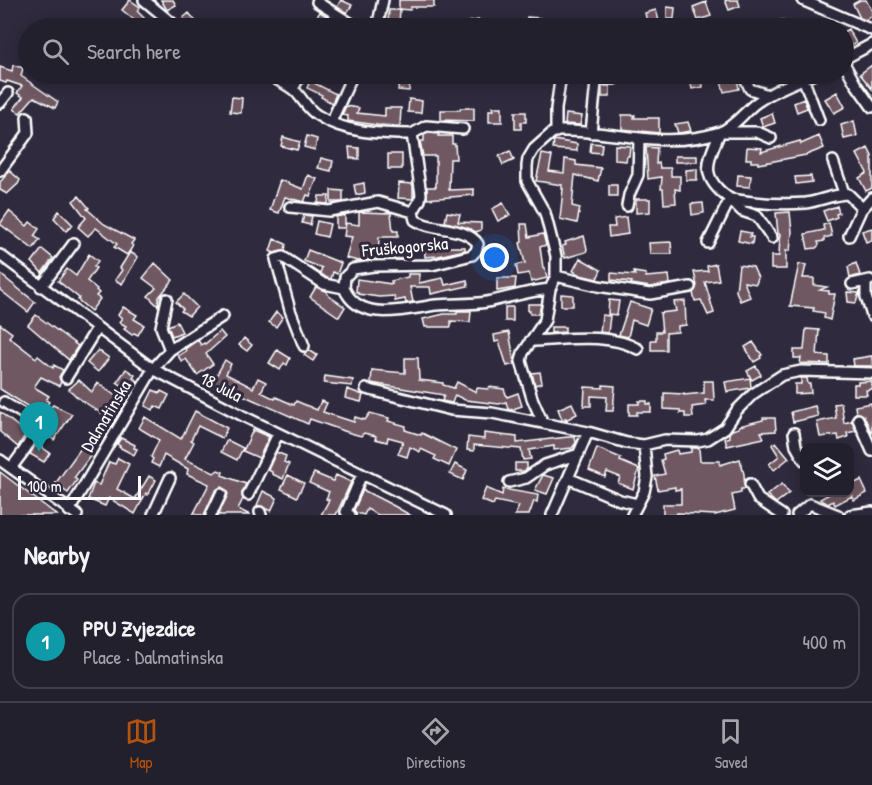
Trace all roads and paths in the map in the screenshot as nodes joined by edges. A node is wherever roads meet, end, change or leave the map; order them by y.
1 (144, 0) edge
2 (383, 0) edge
3 (802, 0) edge
4 (317, 2) dead end
5 (819, 4) edge
6 (166, 18) edge
7 (342, 18) edge
8 (379, 18) edge
9 (849, 18) edge
10 (854, 21) edge
11 (872, 30) edge
12 (872, 44) edge
13 (854, 55) edge
14 (854, 81) edge
15 (284, 84) edge
16 (296, 84) edge
17 (348, 84) edge
18 (560, 84) edge
19 (596, 84) edge
20 (747, 84) edge
21 (791, 84) edge
22 (805, 84) edge
23 (293, 89) junction
24 (8, 93) dead end
25 (768, 95) junction
26 (0, 103) edge
27 (872, 107) edge
28 (27, 117) dead end
29 (819, 120) dead end
30 (331, 122) junction
31 (463, 129) dead end
32 (556, 132) junction
33 (720, 132) junction
34 (412, 134) junction
35 (591, 134) junction
36 (771, 138) dead end
37 (639, 140) junction
38 (833, 161) dead end
39 (0, 171) edge
40 (844, 193) junction
41 (872, 198) edge
42 (730, 199) junction
43 (627, 206) dead end
44 (290, 207) dead end
45 (862, 208) junction
46 (413, 212) junction
47 (849, 236) dead end
48 (772, 238) dead end
49 (74, 243) dead end
50 (708, 243) dead end
51 (0, 255) edge
52 (556, 276) junction
53 (869, 280) edge
54 (852, 284) dead end
55 (41, 287) junction
56 (690, 287) dead end
57 (344, 288) junction
58 (550, 289) junction
59 (167, 299) dead end
60 (223, 316) dead end
61 (872, 316) edge
62 (98, 328) junction
63 (531, 341) junction
64 (304, 346) dead end
65 (638, 349) dead end
66 (170, 350) junction
67 (153, 369) junction
68 (872, 373) edge
69 (66, 378) dead end
70 (366, 389) dead end
71 (4, 402) dead end
72 (858, 419) dead end
73 (543, 423) junction
74 (588, 432) junction
75 (794, 433) dead end
76 (278, 434) junction
77 (644, 445) junction
78 (872, 451) edge
79 (800, 453) edge
80 (579, 454) junction
81 (0, 460) edge
82 (11, 468) junction
83 (362, 474) junction
84 (170, 478) dead end
85 (568, 478) junction
86 (509, 482) dead end
87 (750, 484) dead end
88 (221, 494) dead end
89 (248, 495) dead end
90 (811, 497) edge
91 (637, 504) junction
92 (810, 504) junction
93 (872, 512) edge
94 (73, 513) edge
95 (153, 515) edge
96 (210, 515) edge
97 (350, 515) edge
98 (446, 515) edge
99 (552, 515) edge
100 (632, 515) edge
101 (782, 515) edge
102 (797, 515) edge
103 (838, 515) edge
104 (850, 515) edge

1 - 6 street
2 - 8 street
3 - 5 street
4 - 7 street
5 - 9 street
10 - 11 street
12 - 13 street
14 - 27 street
15 - 23 street
16 - 23 street
17 - 30 street
18 - 32 street
19 - 35 street
20 - 25 street
21 - 25 street
22 - 29 street
23 - 30 street
24 - 26 street
25 - 33 street
28 - 39 street
30 - 34 street
31 - 34 street
32 - 35 street
32 - 52 street
33 - 36 street
33 - 37 street
33 - 42 street
34 - 46 street, Fruškogorska
35 - 37 street
37 - 43 street
38 - 40 street
40 - 42 street
40 - 45 street
41 - 45 street
42 - 48 street
42 - 50 street
44 - 46 street
45 - 47 street
46 - 57 street, Fruškogorska
49 - 55 street
51 - 55 street, 18 Jula
52 - 56 street
52 - 58 street
53 - 54 street
53 - 61 street
55 - 62 street, 18 Jula
57 - 58 street
57 - 64 street
58 - 63 street
59 - 66 street
60 - 66 street, Dalmatinska
62 - 67 street, 18 Jula
62 - 69 street
63 - 65 street
63 - 73 street
66 - 67 street, Dalmatinska
67 - 76 street, 18 Jula
67 - 94 street, Dalmatinska
68 - 77 street
70 - 73 street
71 - 82 street
72 - 78 street
73 - 74 street
74 - 77 street
74 - 80 street
75 - 79 street
76 - 83 street, 18 Jula
76 - 89 street
77 - 91 street
80 - 85 street
80 - 86 street
81 - 82 street, Dalmatinska
82 - 94 street, Dalmatinska
83 - 97 street
83 - 98 street, 18 Jula
84 - 95 street
85 - 91 street
85 - 99 street
87 - 101 street
88 - 96 street
90 - 92 street
91 - 100 street
92 - 102 street
92 - 103 street
93 - 104 street

